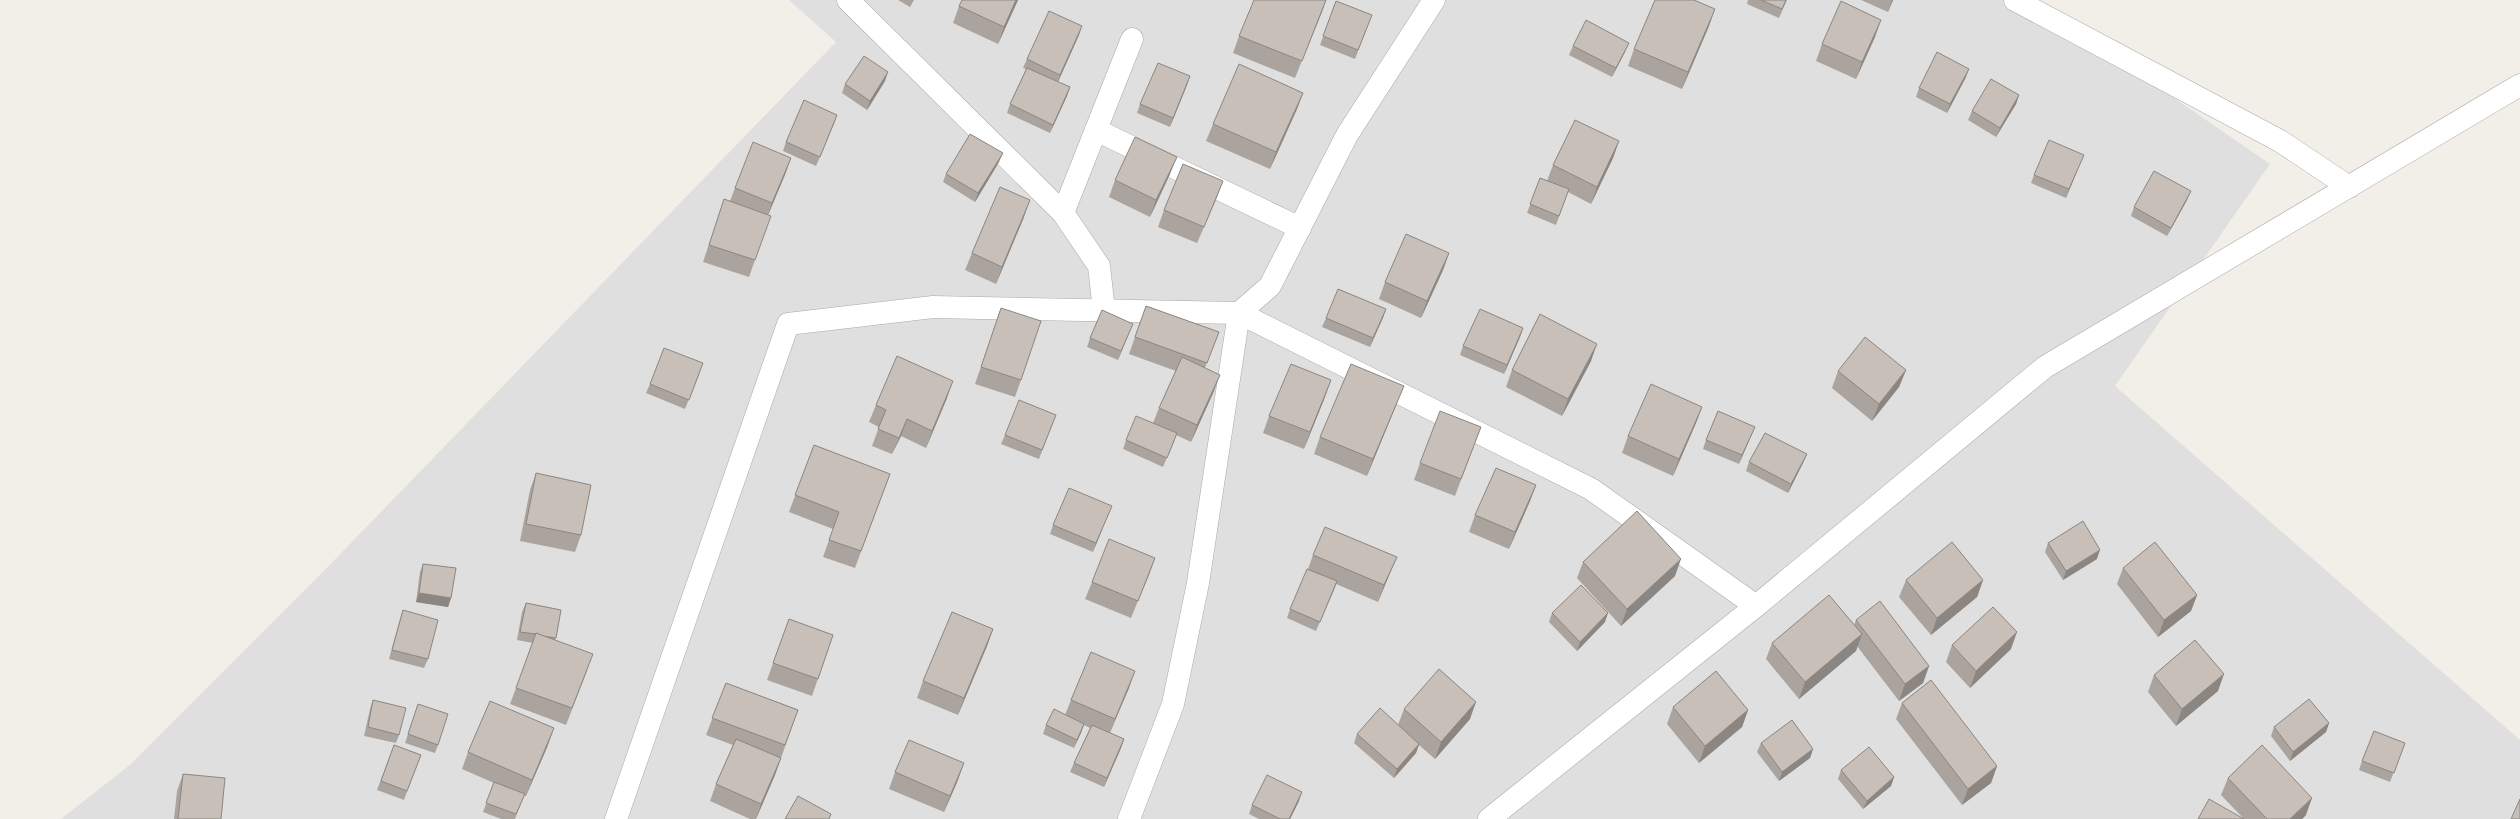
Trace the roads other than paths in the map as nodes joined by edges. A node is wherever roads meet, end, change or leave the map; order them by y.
1 (848, 0) edge
2 (1434, 0) edge
3 (2015, 0) edge
4 (1132, 39) dead end
5 (2520, 85) edge
6 (1096, 130) junction
7 (2349, 187) junction
8 (1063, 213) junction
9 (1300, 228) junction
10 (1104, 311) junction
11 (1239, 313) junction
12 (1756, 606) junction
13 (616, 819) edge
14 (1129, 819) edge
15 (1489, 819) edge

1 - 8 street
2 - 9 street
3 - 7 street
4 - 6 street
5 - 7 street
6 - 8 street
6 - 9 street
7 - 12 street
8 - 10 street
9 - 11 street
10 - 11 street
10 - 13 street
11 - 12 street
11 - 14 street
12 - 15 street

